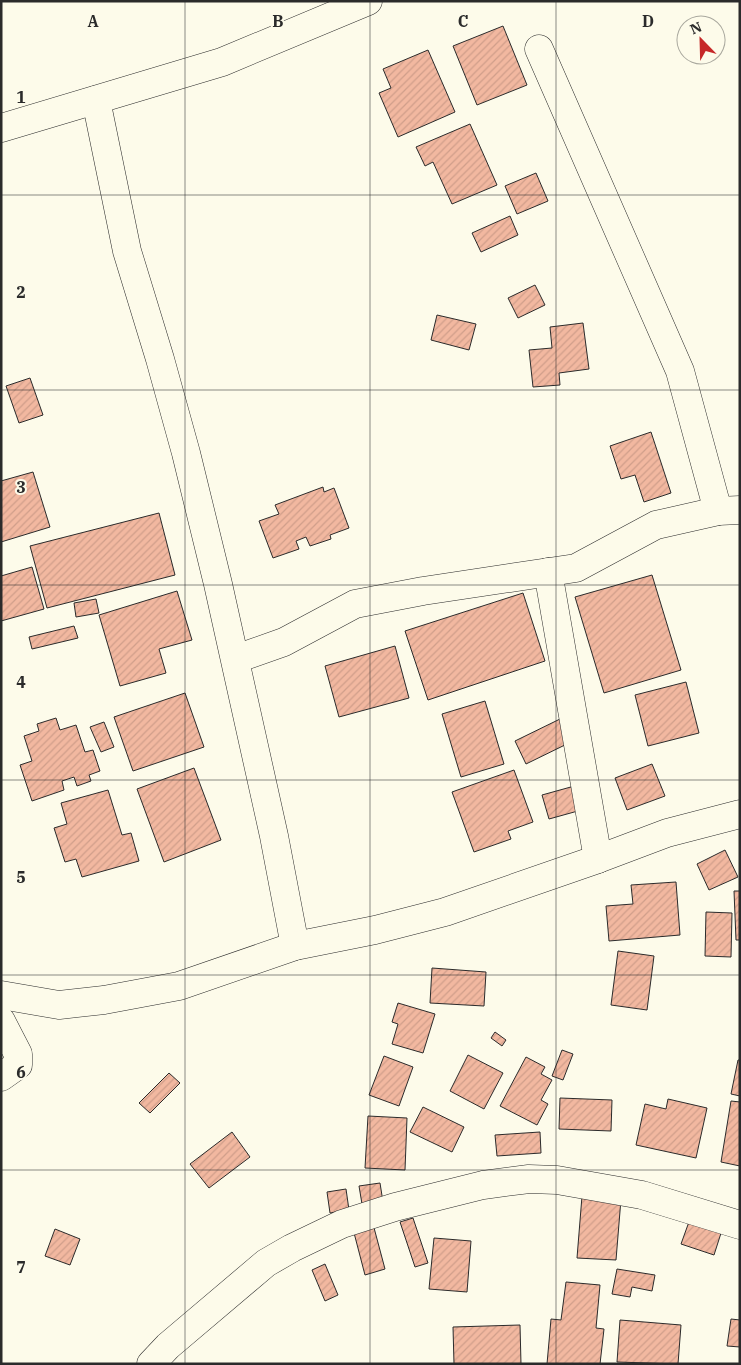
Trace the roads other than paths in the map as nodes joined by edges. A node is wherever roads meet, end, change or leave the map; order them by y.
1 (368, 1) edge
2 (540, 49) dead end
3 (96, 100) junction
4 (1, 128) edge
5 (729, 511) edge
6 (548, 572) junction
7 (236, 659) junction
8 (740, 814) edge
9 (598, 858) junction
10 (295, 946) junction
11 (1, 996) edge
12 (1, 1021) edge
13 (1, 1077) edge
14 (740, 1225) edge
15 (151, 1364) edge

1 - 3 street
2 - 5 street
3 - 4 street
3 - 7 street
5 - 6 street
6 - 7 street
6 - 9 street
7 - 10 street
8 - 9 street
9 - 10 street
10 - 11 street
12 - 13 street
14 - 15 street

